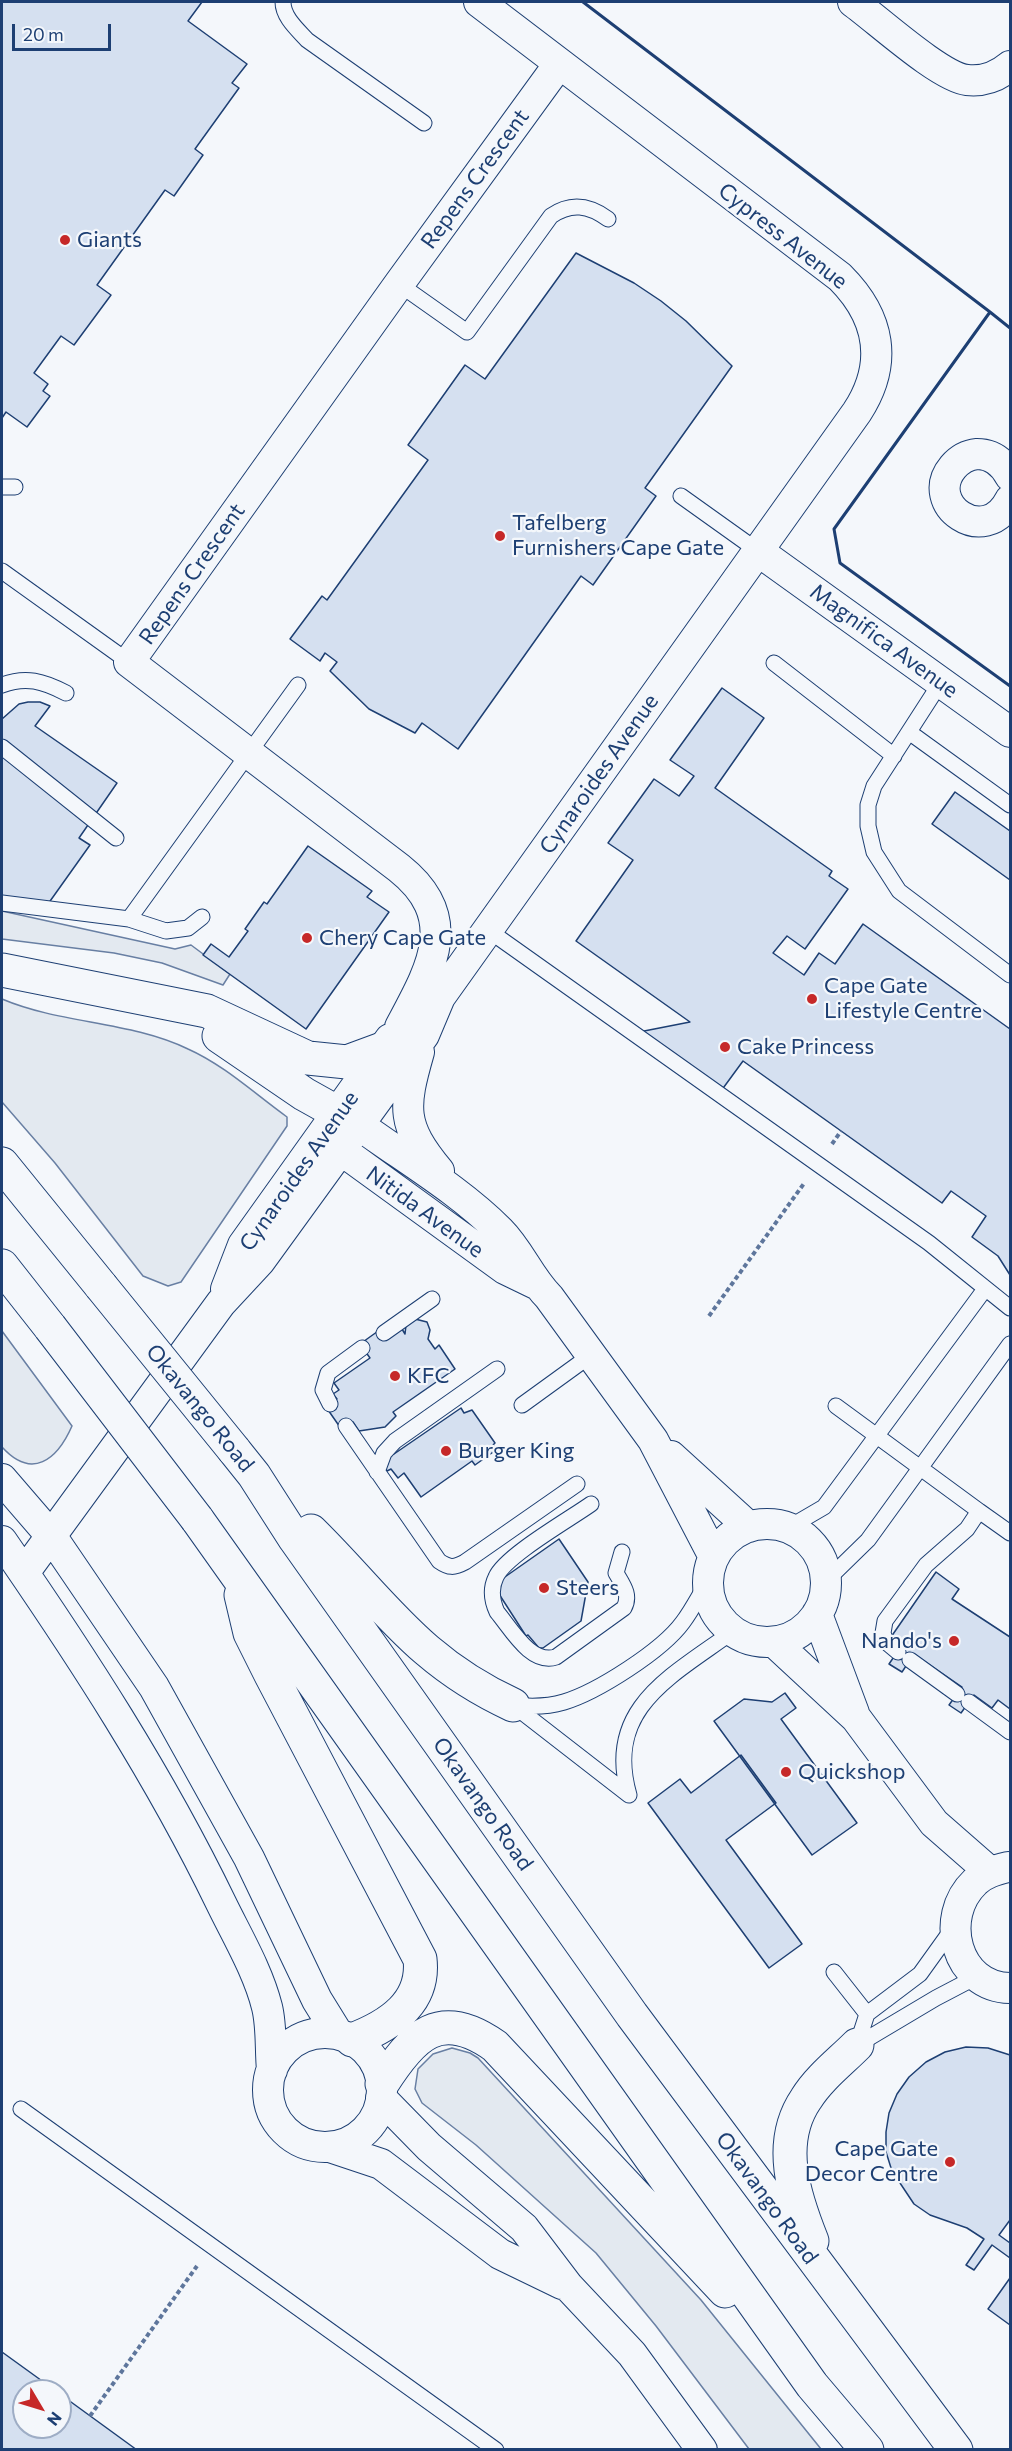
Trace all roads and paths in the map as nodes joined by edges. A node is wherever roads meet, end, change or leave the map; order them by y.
1 (283, 2) edge
2 (479, 2) edge
3 (853, 2) edge
4 (559, 64) junction
5 (1011, 66) edge
6 (424, 123) dead end
7 (608, 219) dead end
8 (399, 284) junction
9 (1011, 476) edge
10 (681, 496) dead end
11 (1009, 506) edge
12 (758, 551) junction
13 (2, 571) edge
14 (129, 662) junction
15 (774, 663) dead end
16 (941, 682) junction
17 (2, 685) edge
18 (298, 685) dead end
19 (66, 693) dead end
20 (909, 732) junction
21 (1011, 732) edge
22 (2, 747) edge
23 (247, 755) junction
24 (894, 756) junction
25 (1011, 805) edge
26 (116, 838) dead end
27 (2, 903) edge
28 (202, 917) dead end
29 (129, 919) junction
30 (489, 930) junction
31 (2, 970) edge
32 (1011, 975) edge
33 (139, 998) junction
34 (403, 1037) junction
35 (342, 1128) junction
36 (841, 1131) dead end
37 (2, 1164) edge
38 (818, 1164) junction
39 (464, 1201) junction
40 (2, 1266) edge
41 (536, 1284) junction
42 (985, 1289) junction
43 (432, 1299) dead end
44 (1011, 1308) edge
45 (709, 1316) dead end
46 (384, 1333) dead end
47 (1011, 1344) edge
48 (362, 1348) dead end
49 (591, 1355) junction
50 (497, 1369) dead end
51 (330, 1404) dead end
52 (522, 1405) dead end
53 (836, 1406) dead end
54 (346, 1426) dead end
55 (877, 1436) junction
56 (653, 1440) junction
57 (921, 1468) junction
58 (377, 1472) junction
59 (254, 1475) junction
60 (2, 1479) edge
61 (577, 1484) dead end
62 (591, 1504) dead end
63 (980, 1511) junction
64 (749, 1527) junction
65 (788, 1528) junction
66 (1011, 1533) edge
67 (52, 1537) junction
68 (2, 1541) edge
69 (622, 1552) dead end
70 (711, 1570) junction
71 (24, 1573) junction
72 (235, 1573) junction
73 (826, 1581) junction
74 (817, 1614) junction
75 (732, 1632) junction
76 (774, 1642) junction
77 (513, 1705) junction
78 (856, 1718) junction
79 (1011, 1732) edge
80 (934, 1823) junction
81 (1000, 1870) edge
82 (965, 1893) junction
83 (954, 1928) junction
84 (834, 1972) dead end
85 (978, 1976) junction
86 (1010, 1988) edge
87 (867, 2014) junction
88 (345, 2037) junction
89 (857, 2045) junction
90 (272, 2070) junction
91 (382, 2091) junction
92 (21, 2109) dead end
93 (330, 2147) junction
94 (212, 2246) junction
95 (568, 2286) junction
96 (840, 2298) junction
97 (812, 2385) junction
98 (90, 2415) dead end
99 (496, 2450) edge
100 (702, 2450) edge
101 (867, 2450) edge
102 (956, 2450) edge

1 - 6 lane
2 - 4 street, Cypress Avenue
3 - 5 street
4 - 8 street, Repens Crescent
4 - 12 street, Cypress Avenue
7 - 8 lane
8 - 14 street, Repens Crescent
9 - 11 street
10 - 12 lane
12 - 16 street, Magnifica Avenue
12 - 30 street, Cynaroides Avenue
13 - 14 lane
14 - 23 street, Repens Crescent
15 - 24 lane
16 - 20 lane
16 - 21 street, Magnifica Avenue
17 - 19 lane
18 - 23 lane
20 - 24 lane
20 - 25 lane
22 - 26 lane
23 - 29 lane
23 - 34 street, Repens Crescent
24 - 32 lane
27 - 29 lane
28 - 29 lane
30 - 34 street, Cynaroides Avenue
30 - 38 lane
31 - 33 main road
33 - 34 main road
33 - 35 main road
34 - 35 street, Cynaroides Avenue
34 - 35 street, Cynaroides Avenue
34 - 39 street, Nitida Avenue
35 - 39 street, Nitida Avenue
35 - 41 street, Nitida Avenue
35 - 67 street, Cynaroides Avenue
36 - 38 path
37 - 59 main road, Okavango Road, bridge
38 - 42 lane
38 - 45 path
39 - 41 street, Nitida Avenue
40 - 72 main road, bridge
41 - 49 street, Nitida Avenue
42 - 44 lane
42 - 55 lane
43 - 46 lane
47 - 57 lane
48 - 51 lane
49 - 52 lane
49 - 56 street, Nitida Avenue
50 - 58 lane
53 - 55 lane
54 - 58 lane
55 - 57 lane
55 - 65 lane
56 - 64 street, Nitida Avenue
56 - 70 street, Nitida Avenue
57 - 63 lane
57 - 73 lane
58 - 61 lane
59 - 77 main road
59 - 96 main road, Okavango Road
60 - 67 street
62 - 69 lane
63 - 66 lane
63 - 79 lane
64 - 65 street
64 - 70 street
65 - 73 street
67 - 71 street, Cynaroides Avenue
67 - 88 street
68 - 71 street
70 - 75 street
70 - 77 lane
71 - 90 street
72 - 88 main road
72 - 97 main road
73 - 74 street
74 - 76 street
74 - 78 street
75 - 76 street
75 - 77 lane
76 - 78 street
78 - 80 street
80 - 81 street
80 - 82 street
81 - 82 street
82 - 83 street
83 - 85 street
83 - 87 lane
84 - 87 lane
85 - 86 street
85 - 89 lane
87 - 89 lane
88 - 90 street
88 - 91 street
89 - 96 main road
90 - 93 street
91 - 93 street
91 - 95 street
91 - 97 main road
92 - 94 lane
93 - 95 street
94 - 98 path
94 - 99 lane
95 - 100 street
96 - 102 main road, Okavango Road
97 - 101 main road

